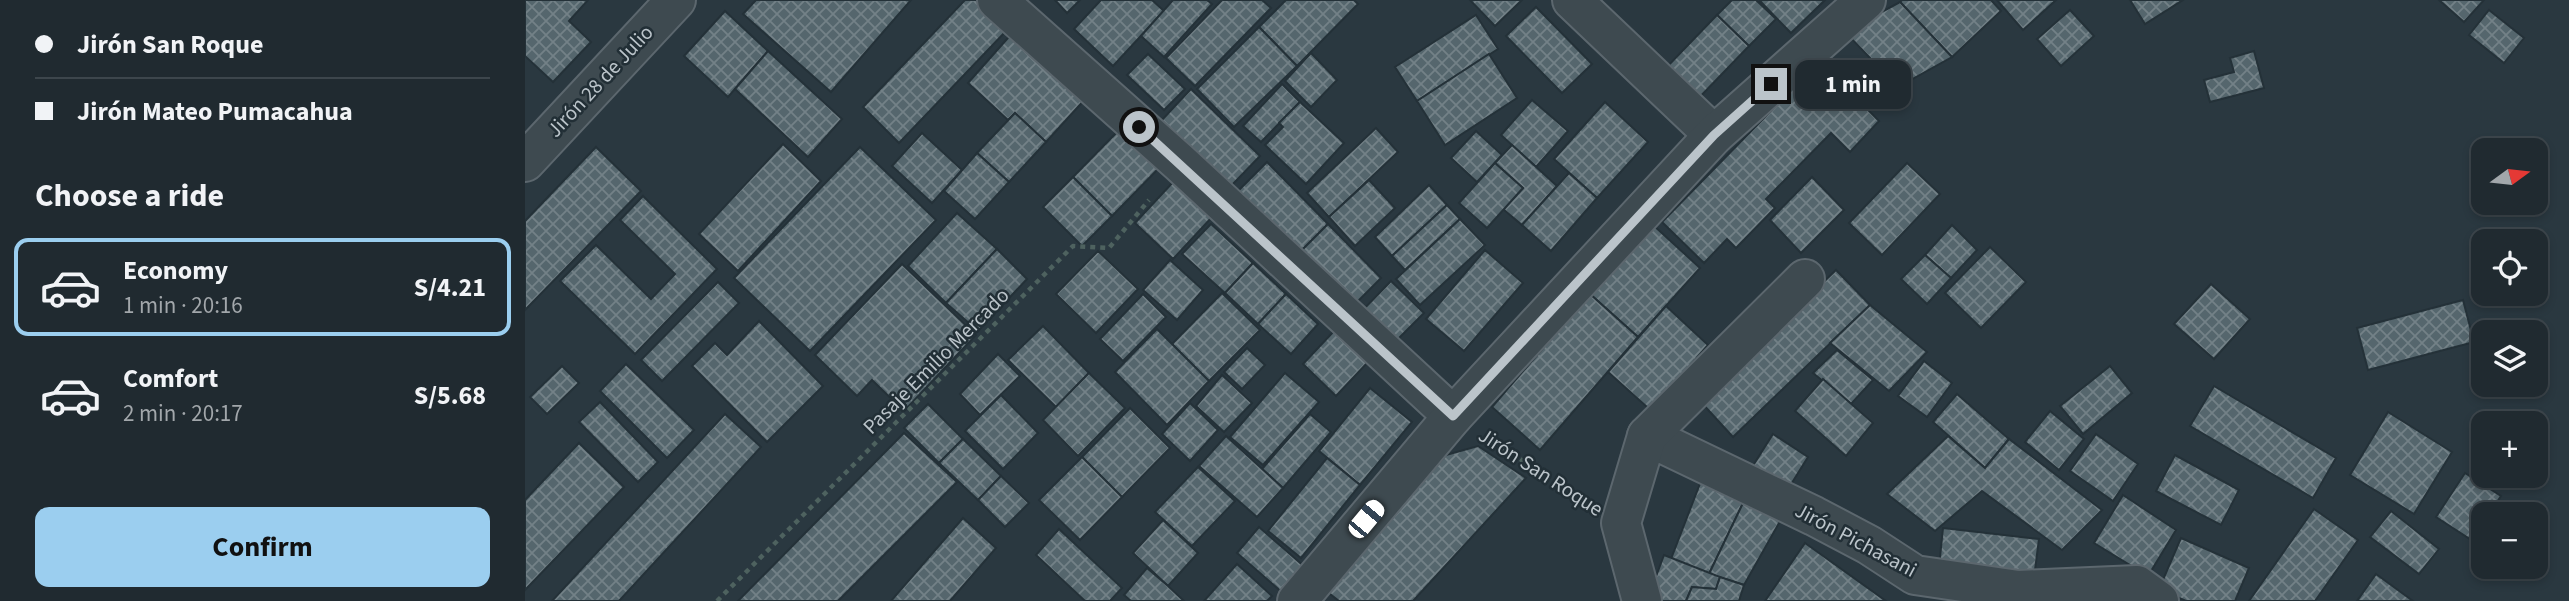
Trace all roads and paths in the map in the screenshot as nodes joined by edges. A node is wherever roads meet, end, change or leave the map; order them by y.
1 (675, 0) edge
2 (997, 0) edge
3 (1573, 0) edge
4 (1866, 0) edge
5 (1714, 135) junction
6 (525, 162) edge
7 (1180, 163) junction
8 (1805, 279) dead end
9 (1453, 416) junction
10 (1647, 436) junction
11 (1621, 523) junction
12 (717, 601) edge
13 (1297, 601) edge
14 (1642, 601) edge
15 (2159, 601) edge

1 - 6 street, Jirón 28 de Julio
2 - 7 street
3 - 5 street
4 - 5 street
5 - 9 street
7 - 9 street
7 - 12 path, Pasaje Emilio Mercado
8 - 10 street
9 - 11 path, Jirón San Roque
9 - 13 street
10 - 11 street
10 - 15 street, Jirón Pichasani
11 - 14 street, Jirón San Roque

